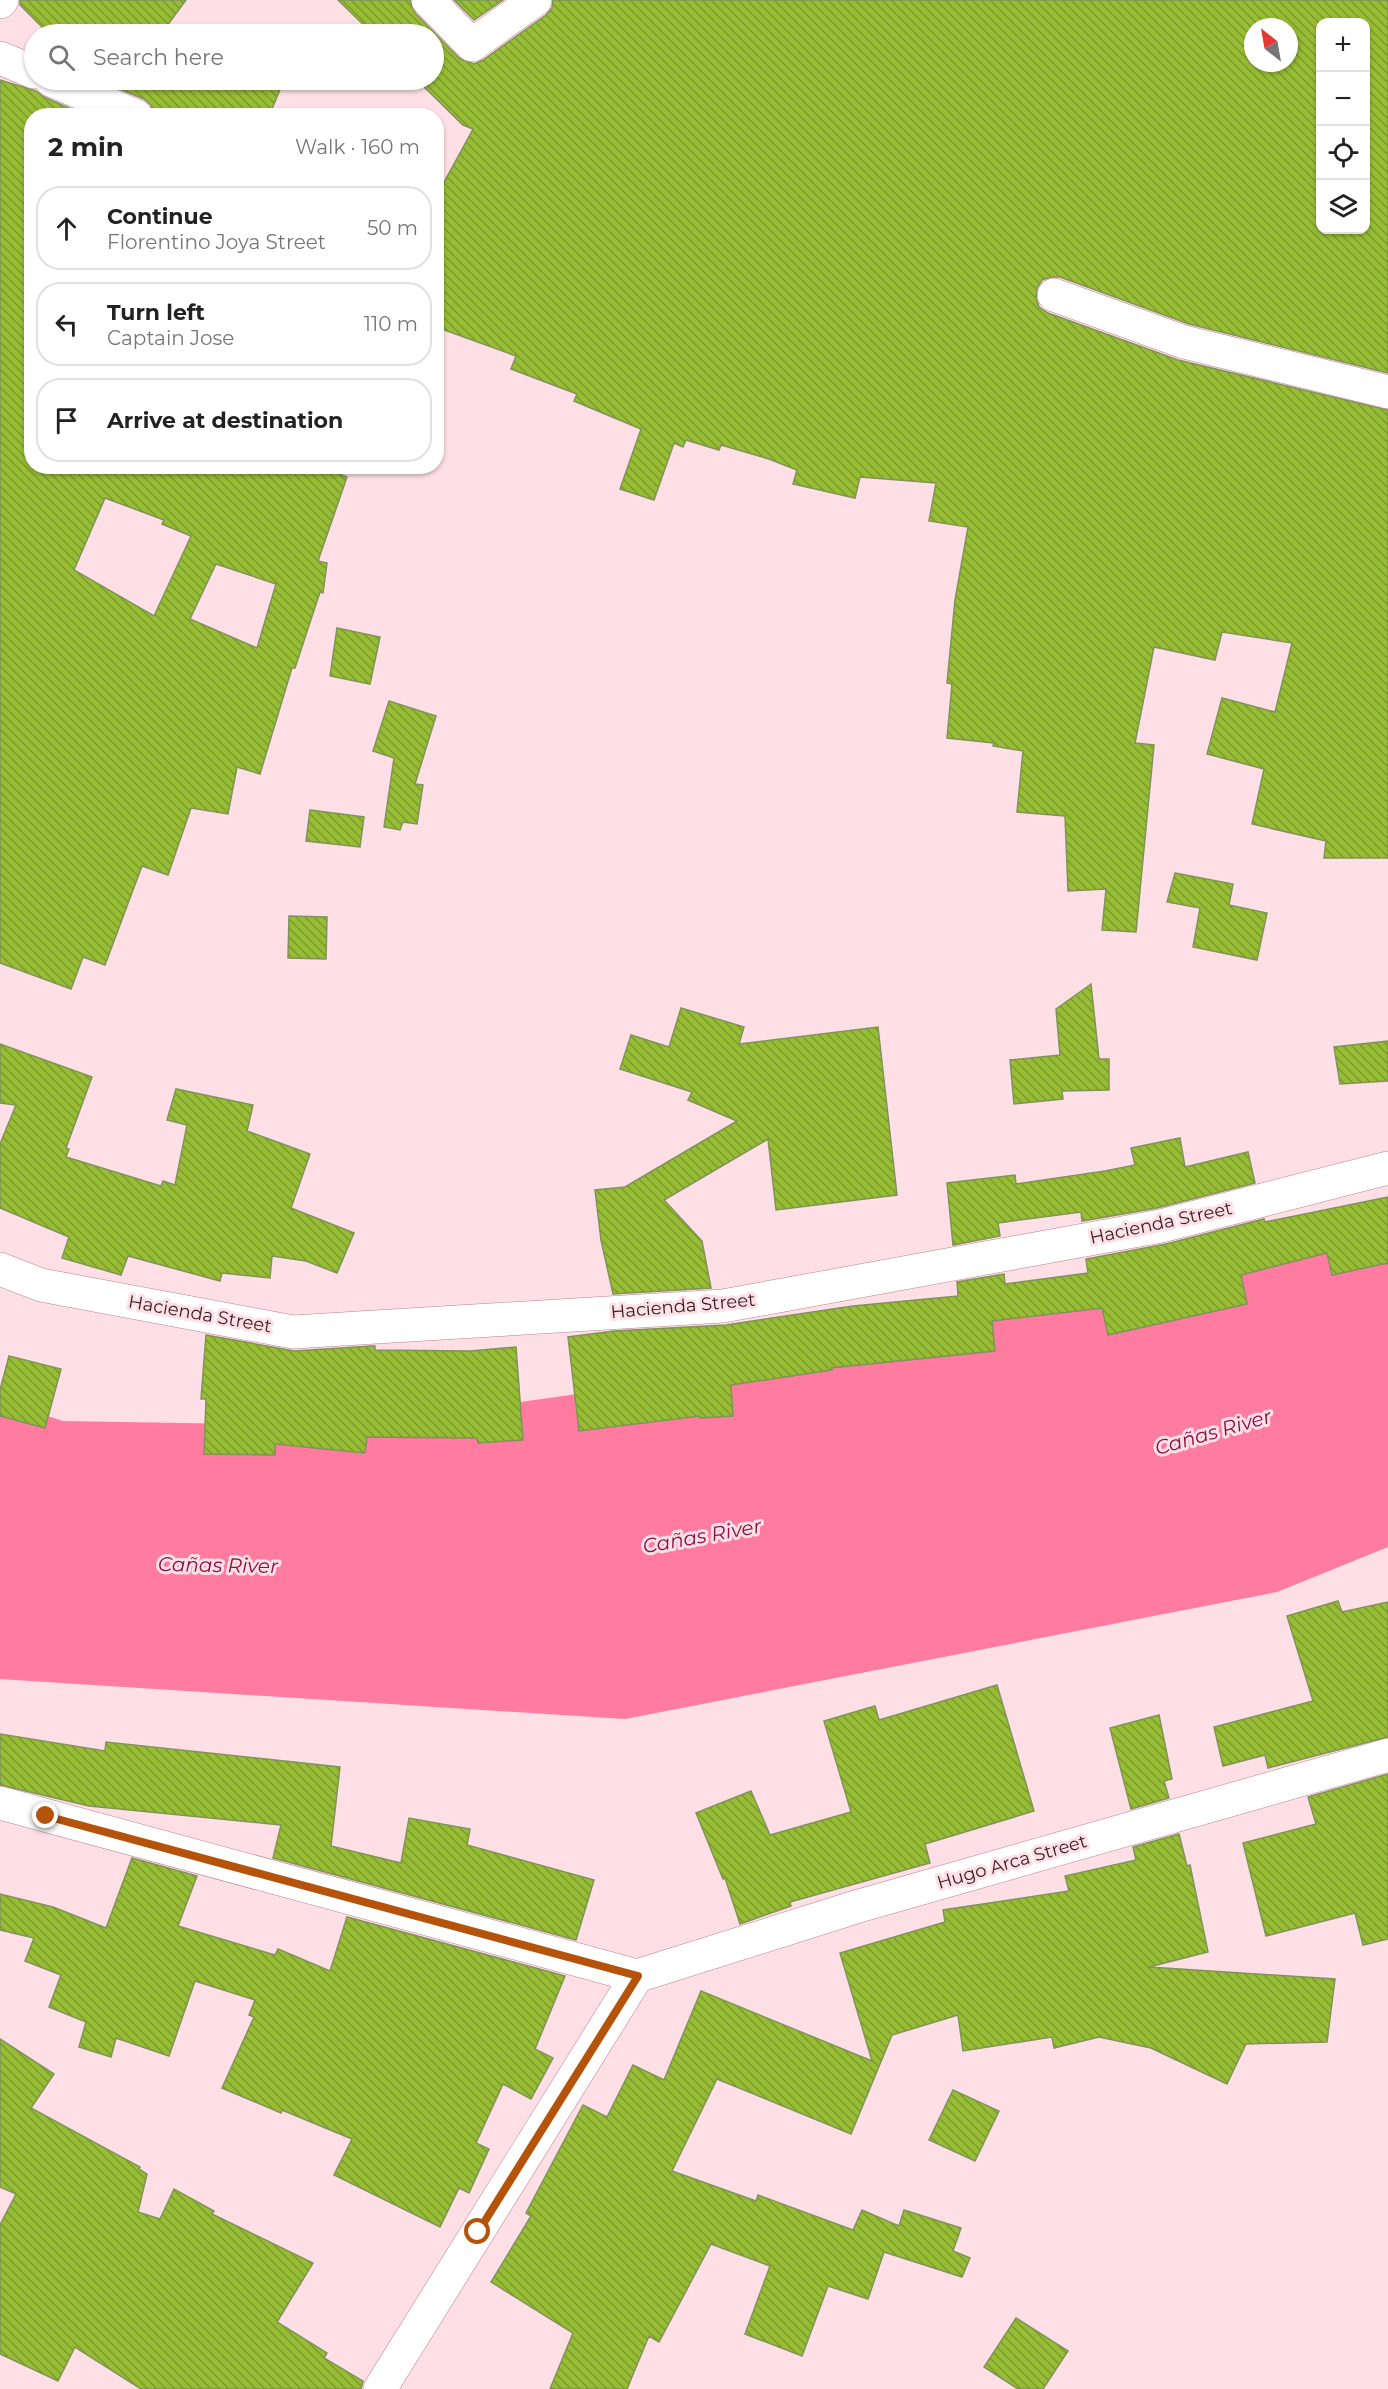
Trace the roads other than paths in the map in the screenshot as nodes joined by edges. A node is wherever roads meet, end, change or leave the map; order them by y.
1 (428, 0) edge
2 (535, 0) edge
3 (0, 58) edge
4 (24, 68) edge
5 (75, 90) edge
6 (117, 108) edge
7 (1054, 295) dead end
8 (1388, 392) edge
9 (1388, 1168) edge
10 (0, 1269) edge
11 (1388, 1755) edge
12 (0, 1803) edge
13 (638, 1976) junction
14 (380, 2389) edge

1 - 2 street
3 - 4 street
5 - 6 street
7 - 8 street
9 - 10 street, Hacienda Street
11 - 13 street, Hugo Arca Street
12 - 13 street
13 - 14 street

